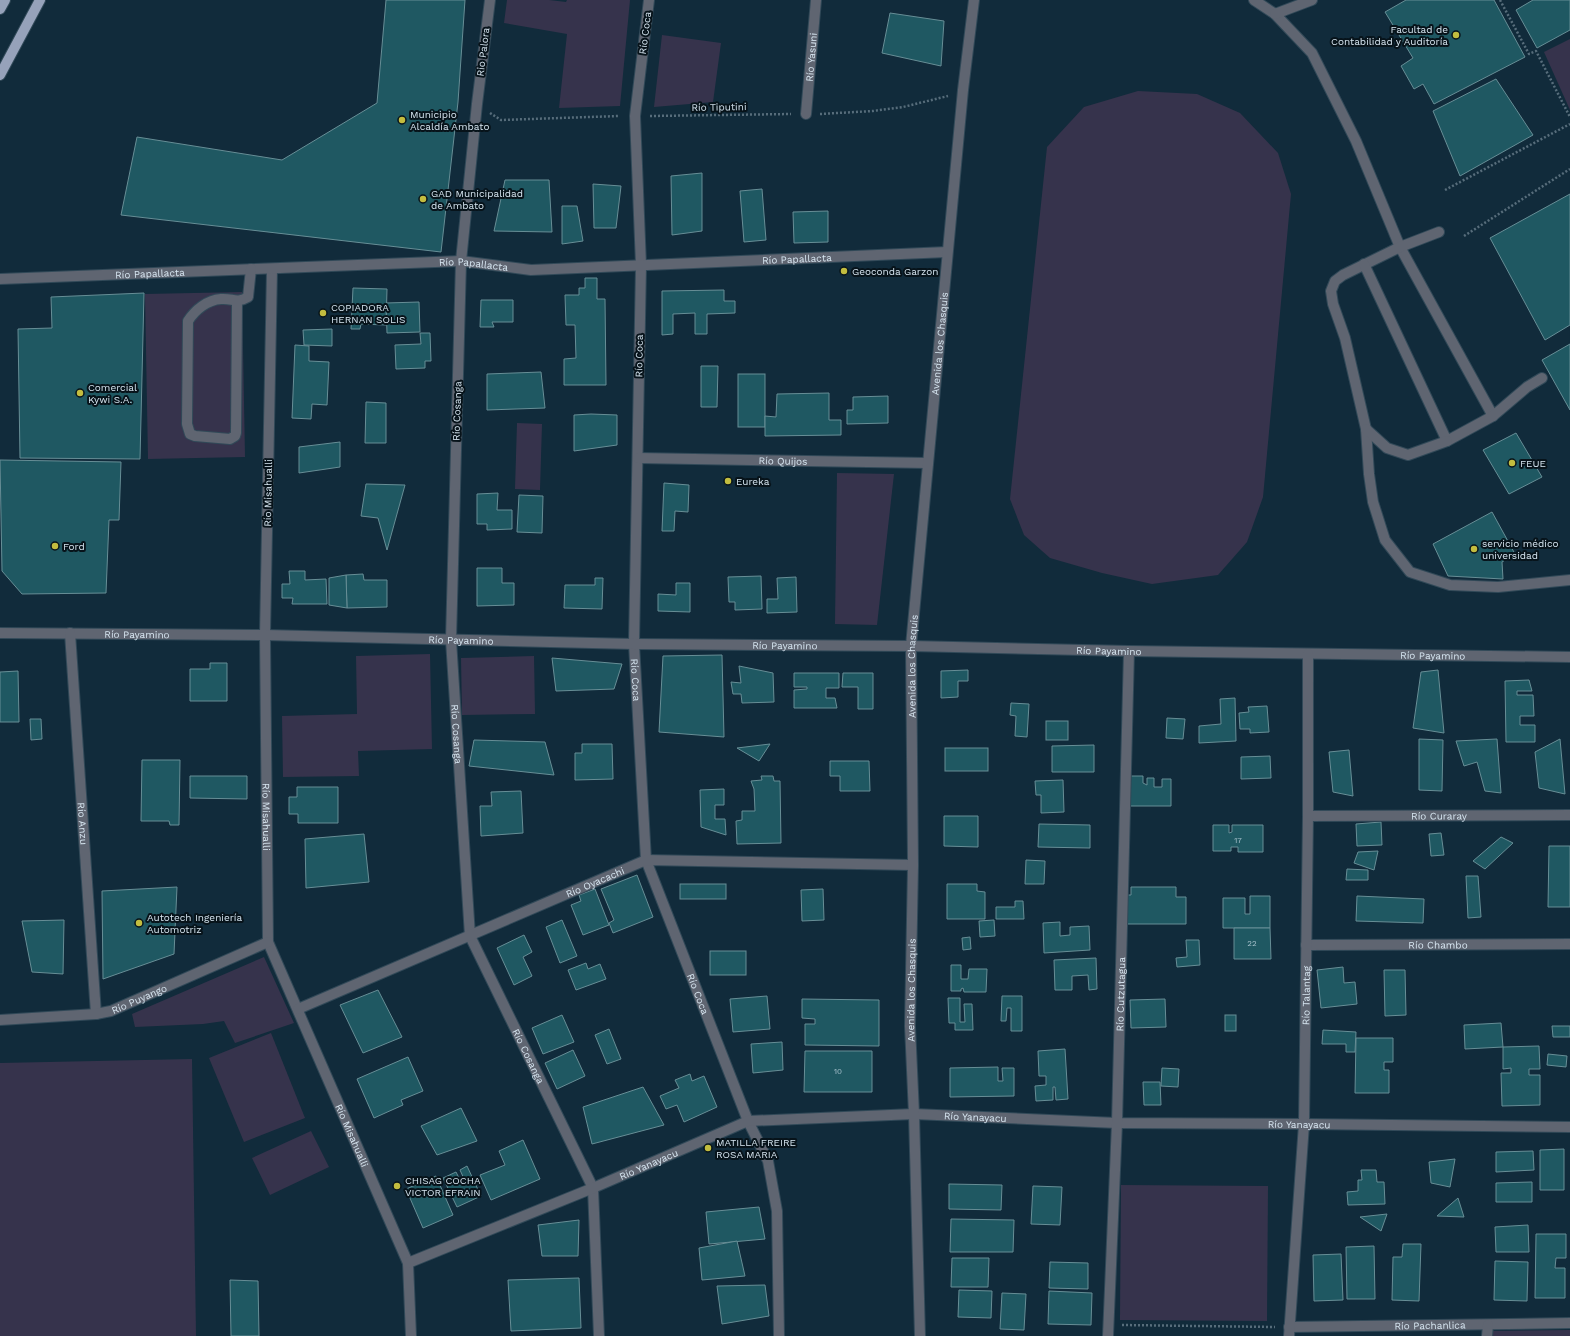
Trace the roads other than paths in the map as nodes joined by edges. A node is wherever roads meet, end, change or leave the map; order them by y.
1 (5, 0) edge
2 (40, 0) edge
3 (490, 0) edge
4 (649, 0) edge
5 (816, 0) edge
6 (974, 0) edge
7 (1254, 0) edge
8 (1312, 0) edge
9 (0, 9) edge
10 (1275, 14) junction
11 (0, 74) edge
12 (477, 104) joint
13 (806, 114) road end
14 (1439, 232) dead end
15 (1400, 247) junction
16 (947, 252) junction
17 (461, 261) junction
18 (1364, 264) junction
19 (641, 265) junction
20 (272, 268) junction
21 (251, 269) junction
22 (0, 279) edge
23 (237, 302) junction
24 (1542, 378) dead end
25 (1493, 416) junction
26 (1366, 429) junction
27 (1447, 441) junction
28 (638, 458) junction
29 (928, 463) junction
30 (1570, 580) edge
31 (0, 632) edge
32 (70, 633) junction
33 (265, 635) junction
34 (451, 640) junction
35 (634, 644) junction
36 (911, 646) junction
37 (1129, 651) junction
38 (1308, 654) junction
39 (1570, 657) edge
40 (1570, 815) edge
41 (1308, 816) junction
42 (646, 860) junction
43 (913, 865) junction
44 (470, 936) junction
45 (268, 942) junction
46 (1570, 944) edge
47 (1306, 945) junction
48 (298, 1009) junction
49 (96, 1014) junction
50 (0, 1020) edge
51 (914, 1114) junction
52 (748, 1121) junction
53 (1118, 1123) junction
54 (1304, 1124) junction
55 (1570, 1127) edge
56 (593, 1188) junction
57 (408, 1263) junction
58 (1570, 1323) edge
59 (1488, 1325) junction
60 (1289, 1332) edge
61 (411, 1336) edge
62 (598, 1336) edge
63 (779, 1336) edge
64 (920, 1336) edge
65 (1108, 1336) edge
66 (1487, 1336) edge

1 - 9 main road
2 - 11 main road
3 - 12 street, Rio Palora
4 - 19 street, Río Coca
5 - 13 street, Río Yasuni
6 - 16 street, Avenida los Chasquis
7 - 10 street
8 - 10 street
10 - 15 street
12 - 17 street, Río Cosanga
14 - 15 street
15 - 18 street
15 - 25 street
16 - 19 street, Río Papallacta
16 - 29 street, Avenida los Chasquis
17 - 19 street, Río Papallacta
17 - 20 street, Río Papallacta
17 - 34 street, Río Cosanga
18 - 26 street
18 - 27 street
19 - 28 street, Río Coca
20 - 21 street, Río Papallacta
20 - 33 street, Río Misahualli
21 - 22 street, Río Papallacta
21 - 23 street
23 - 23 street
24 - 25 street
25 - 27 street
26 - 27 street
26 - 30 street
28 - 29 street, Río Quijos
28 - 35 street, Río Coca
29 - 36 street, Avenida los Chasquis
31 - 32 street, Río Payamino
32 - 33 street, Río Payamino
32 - 49 street, Río Anzu
33 - 34 street, Río Payamino
33 - 45 street, Río Misahualli
34 - 35 street, Río Payamino
34 - 44 street, Río Cosanga
35 - 36 street, Río Payamino
35 - 42 street, Río Coca
36 - 37 street, Río Payamino
36 - 43 street, Avenida los Chasquis
37 - 38 street, Río Payamino
37 - 53 street, Río Cutzutagua
38 - 39 street, Río Payamino
38 - 41 street, Río Talantag
40 - 41 street, Río Curaray
41 - 47 street, Río Talantag
42 - 43 street, Río Oyacachi
42 - 44 street, Río Oyacachi
42 - 52 street, Río Coca
43 - 51 street, Avenida los Chasquis
44 - 48 street, Río Oyacachi
44 - 56 street, Río Cosanga
45 - 48 street, Río Misahualli
45 - 49 street, Río Puyango
46 - 47 street, Río Chambo
47 - 54 street, Río Talantag
48 - 57 street, Río Misahualli
49 - 50 street, Río Puyango
51 - 52 street, Río Yanayacu
51 - 53 street, Río Yanayacu
51 - 64 street, Avenida los Chasquis
52 - 56 street, Río Yanayacu
52 - 63 street, Río Coca
53 - 54 street, Río Yanayacu
53 - 65 street, Río Cutzutagua
54 - 55 street, Río Yanayacu
54 - 60 street, Río Talantag
56 - 57 street, Río Yanayacu
56 - 62 street, Río Cosanga
57 - 61 street, Río Misahualli
58 - 59 street, Río Pachanlica
59 - 60 street, Río Pachanlica
59 - 66 street

